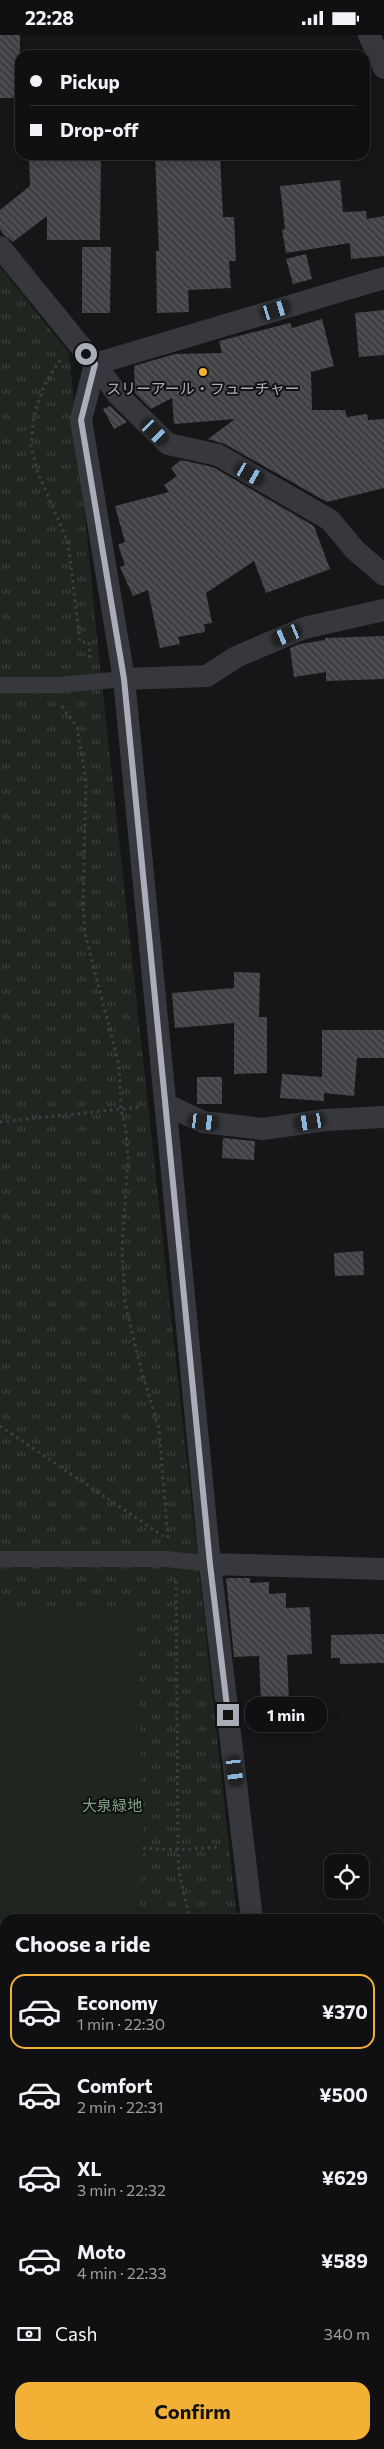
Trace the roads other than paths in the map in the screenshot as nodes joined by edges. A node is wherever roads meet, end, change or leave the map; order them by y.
1 (369, 35) edge
2 (384, 68) edge
3 (0, 247) edge
4 (384, 278) edge
5 (95, 364) junction
6 (384, 575) edge
7 (384, 610) edge
8 (124, 679) junction
9 (0, 685) edge
10 (167, 1105) junction
11 (384, 1117) edge
12 (0, 1559) edge
13 (210, 1564) junction
14 (384, 1569) edge
15 (251, 1914) edge

1 - 2 street
3 - 5 street
4 - 5 street
5 - 6 street
5 - 8 street
7 - 8 street
8 - 9 street
8 - 10 street
10 - 11 street
10 - 13 street
12 - 13 street
13 - 14 street
13 - 15 street

